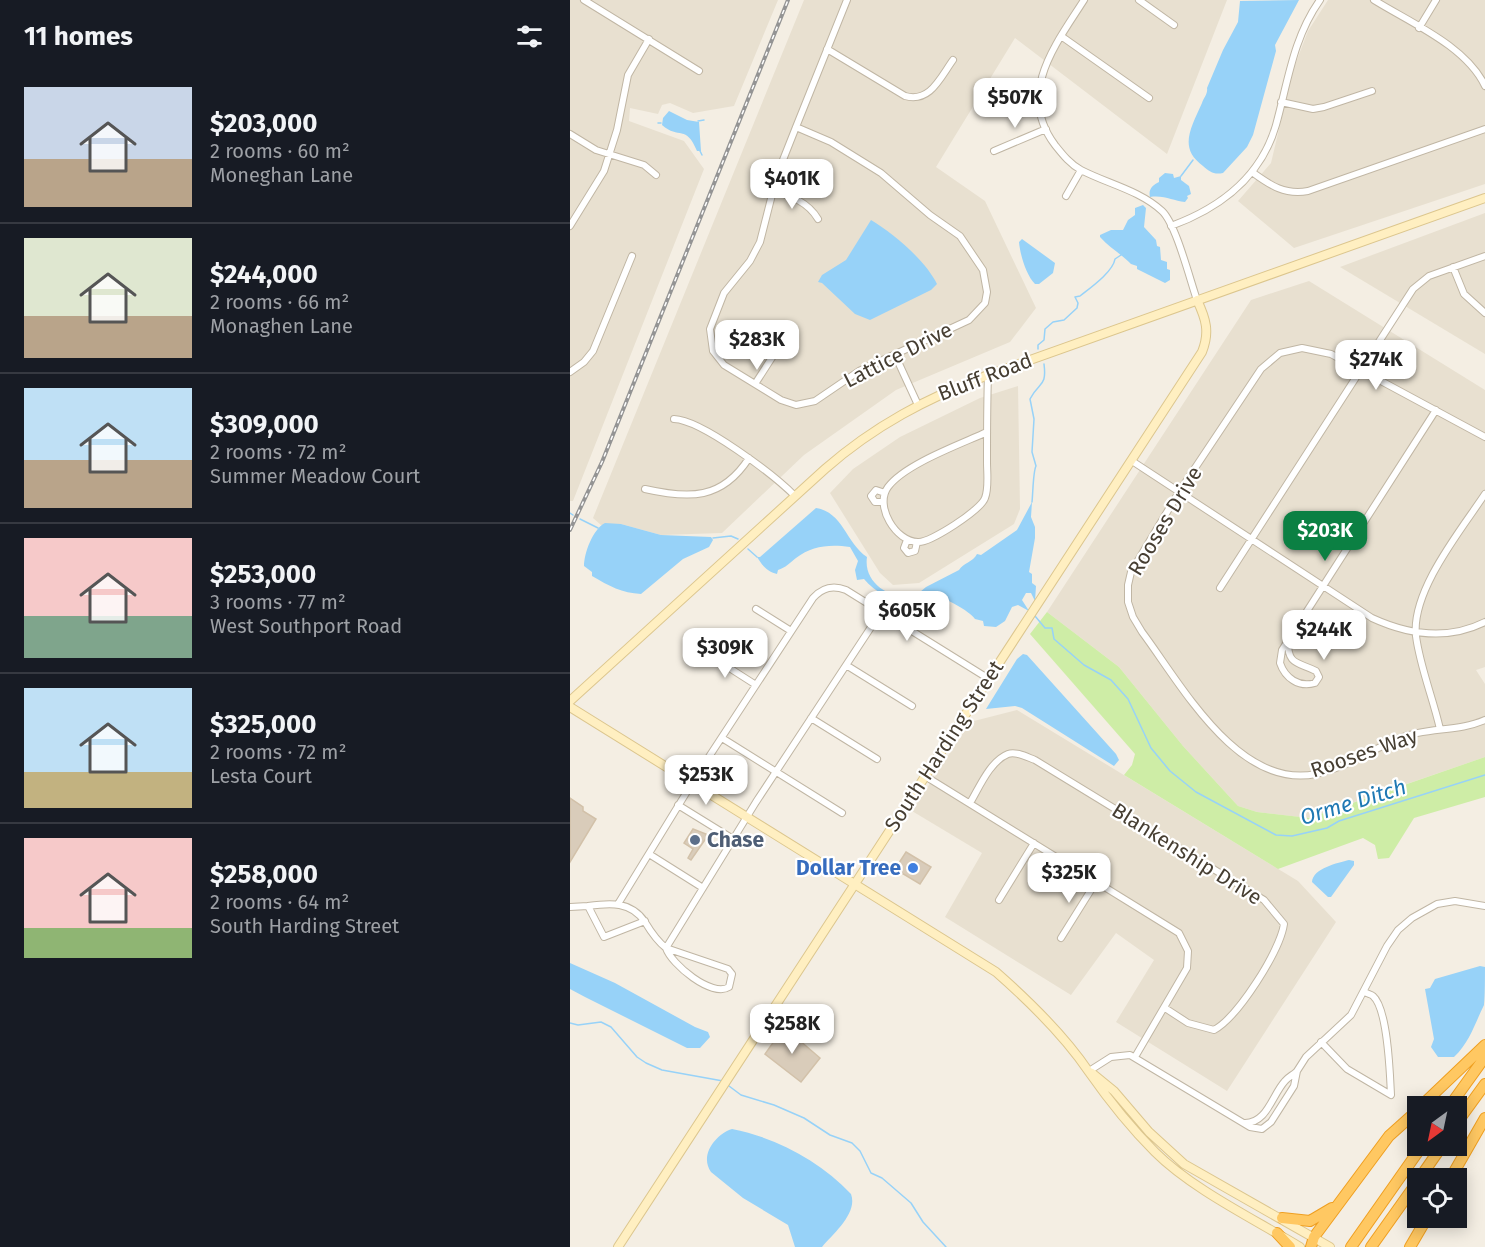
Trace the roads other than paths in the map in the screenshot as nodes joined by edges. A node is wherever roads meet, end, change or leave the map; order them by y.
1 (584, 0) edge
2 (847, 0) edge
3 (1084, 0) edge
4 (1139, 0) edge
5 (1320, 0) edge
6 (1374, 0) edge
7 (1436, 0) edge
8 (1174, 25) dead end
9 (1419, 28) junction
10 (1061, 36) junction
11 (649, 39) junction
12 (827, 49) junction
13 (952, 60) dead end
14 (699, 71) dead end
15 (1485, 86) edge
16 (1372, 91) dead end
17 (1149, 98) dead end
18 (1281, 102) junction
19 (796, 127) junction
20 (1046, 129) junction
21 (1485, 129) edge
22 (570, 134) edge
23 (994, 151) dead end
24 (610, 154) junction
25 (1081, 170) junction
26 (1252, 172) junction
27 (656, 175) dead end
28 (772, 190) junction
29 (1066, 196) dead end
30 (1485, 198) edge
31 (818, 219) dead end
32 (570, 226) edge
33 (1171, 226) junction
34 (632, 256) dead end
35 (1485, 256) edge
36 (1453, 267) junction
37 (1197, 300) junction
38 (1485, 313) edge
39 (790, 327) dead end
40 (896, 355) junction
41 (1360, 369) junction
42 (570, 372) edge
43 (988, 375) junction
44 (755, 384) junction
45 (918, 405) junction
46 (1436, 410) junction
47 (674, 419) dead end
48 (987, 432) junction
49 (1485, 437) edge
50 (749, 458) junction
51 (1132, 461) junction
52 (645, 489) dead end
53 (1179, 492) junction
54 (885, 493) junction
55 (1485, 494) edge
56 (795, 496) junction
57 (883, 502) junction
58 (907, 540) junction
59 (1251, 540) junction
60 (917, 542) junction
61 (1323, 586) junction
62 (1220, 588) dead end
63 (756, 609) dead end
64 (881, 612) junction
65 (1485, 622) edge
66 (792, 631) junction
67 (1416, 634) junction
68 (1288, 640) junction
69 (706, 653) dead end
70 (846, 665) junction
71 (989, 679) junction
72 (756, 685) junction
73 (570, 701) edge
74 (912, 706) dead end
75 (570, 707) edge
76 (811, 718) junction
77 (1485, 720) edge
78 (1440, 729) junction
79 (722, 738) junction
80 (1245, 758) joint
81 (877, 759) dead end
82 (776, 772) junction
83 (925, 776) junction
84 (693, 782) junction
85 (970, 803) junction
86 (678, 805) junction
87 (842, 813) dead end
88 (747, 816) junction
89 (733, 839) junction
90 (1034, 843) junction
91 (649, 854) junction
92 (855, 882) junction
93 (1096, 882) junction
94 (703, 888) junction
95 (999, 900) dead end
96 (618, 904) junction
97 (588, 906) junction
98 (1485, 906) edge
99 (570, 907) edge
100 (645, 921) junction
101 (1061, 938) dead end
102 (666, 948) junction
103 (1365, 992) junction
104 (1165, 1008) junction
105 (1321, 1042) junction
106 (1485, 1045) edge
107 (1135, 1057) junction
108 (1485, 1057) edge
109 (1089, 1071) junction
110 (1297, 1071) junction
111 (1485, 1084) edge
112 (1432, 1096) edge
113 (1457, 1096) edge
114 (1467, 1109) edge
115 (1485, 1118) edge
116 (1407, 1119) edge
117 (1243, 1123) junction
118 (1415, 1156) edge
119 (1456, 1168) edge
120 (1407, 1196) edge
121 (1344, 1198) junction
122 (1282, 1218) junction
123 (1421, 1228) edge
124 (1277, 1233) junction
125 (1313, 1242) edge
126 (618, 1247) edge
127 (1290, 1247) edge
128 (1300, 1247) edge
129 (1330, 1247) edge
130 (1351, 1247) edge
131 (1371, 1247) edge
132 (1410, 1247) edge

1 - 11 street
2 - 12 street
3 - 10 street
4 - 8 street
5 - 18 street
6 - 9 street
7 - 9 street
9 - 15 street
10 - 17 street
10 - 20 street
11 - 14 street
11 - 24 street
12 - 13 street
12 - 19 street
16 - 18 street
18 - 26 street
19 - 28 street
19 - 40 street, Lattice Drive
20 - 23 street
20 - 25 street
21 - 26 street
22 - 24 street
24 - 27 street
24 - 32 street
25 - 29 street
25 - 33 street
26 - 33 street
28 - 31 street
28 - 44 street
30 - 37 main road, Bluff Road
33 - 37 street
34 - 42 street
35 - 36 street
36 - 38 street
36 - 41 street
37 - 43 main road, Bluff Road
37 - 51 main road, South Harding Street
39 - 44 street
40 - 44 street, Lattice Drive
40 - 45 street
41 - 46 street
41 - 53 street, Rooses Drive
41 - 59 street
43 - 45 main road, Bluff Road
43 - 48 street
45 - 56 main road, Bluff Road
46 - 49 street
46 - 61 street
47 - 50 street
48 - 54 street
48 - 60 street
50 - 52 street
50 - 56 street
51 - 53 street
51 - 71 main road, South Harding Street
53 - 59 street
53 - 80 street, Rooses Drive
54 - 57 street
54 - 57 street
55 - 67 street
56 - 73 main road, Bluff Road
57 - 58 street
58 - 60 street
58 - 60 street
59 - 61 street
59 - 62 street
61 - 67 street
61 - 68 street
63 - 66 street
64 - 66 street
64 - 70 street
64 - 71 street
65 - 67 street
66 - 72 street
67 - 78 street
68 - 68 street
69 - 72 street
70 - 74 street
70 - 76 street
71 - 83 main road, South Harding Street
72 - 79 street
75 - 84 main road
76 - 81 street
76 - 82 street
77 - 78 street, Rooses Way
78 - 80 street, Rooses Way
79 - 82 street
79 - 84 street
82 - 87 street
82 - 88 street
83 - 85 street
83 - 92 main road, South Harding Street
84 - 86 street
84 - 88 main road
85 - 90 street
85 - 104 street, Blankenship Drive
86 - 89 street
86 - 91 street
88 - 89 street
88 - 92 main road
89 - 94 street
90 - 93 street
90 - 95 street
91 - 94 street
91 - 96 street
92 - 109 main road
92 - 126 main road, South Harding Street
93 - 101 street
93 - 104 street
94 - 102 street
96 - 97 street
96 - 100 street
97 - 99 street
97 - 100 street
98 - 103 street
100 - 102 street
102 - 102 street
103 - 105 street
103 - 105 street
104 - 107 street
105 - 110 street
106 - 112 highway
107 - 109 street
107 - 117 street
108 - 113 highway
109 - 122 main road
109 - 124 main road
110 - 117 street
110 - 117 street
111 - 114 highway
115 - 119 highway
116 - 121 highway
118 - 130 highway
120 - 131 highway
121 - 122 highway
121 - 125 highway
122 - 125 main road
123 - 132 highway
124 - 127 highway
124 - 128 main road
125 - 129 main road

